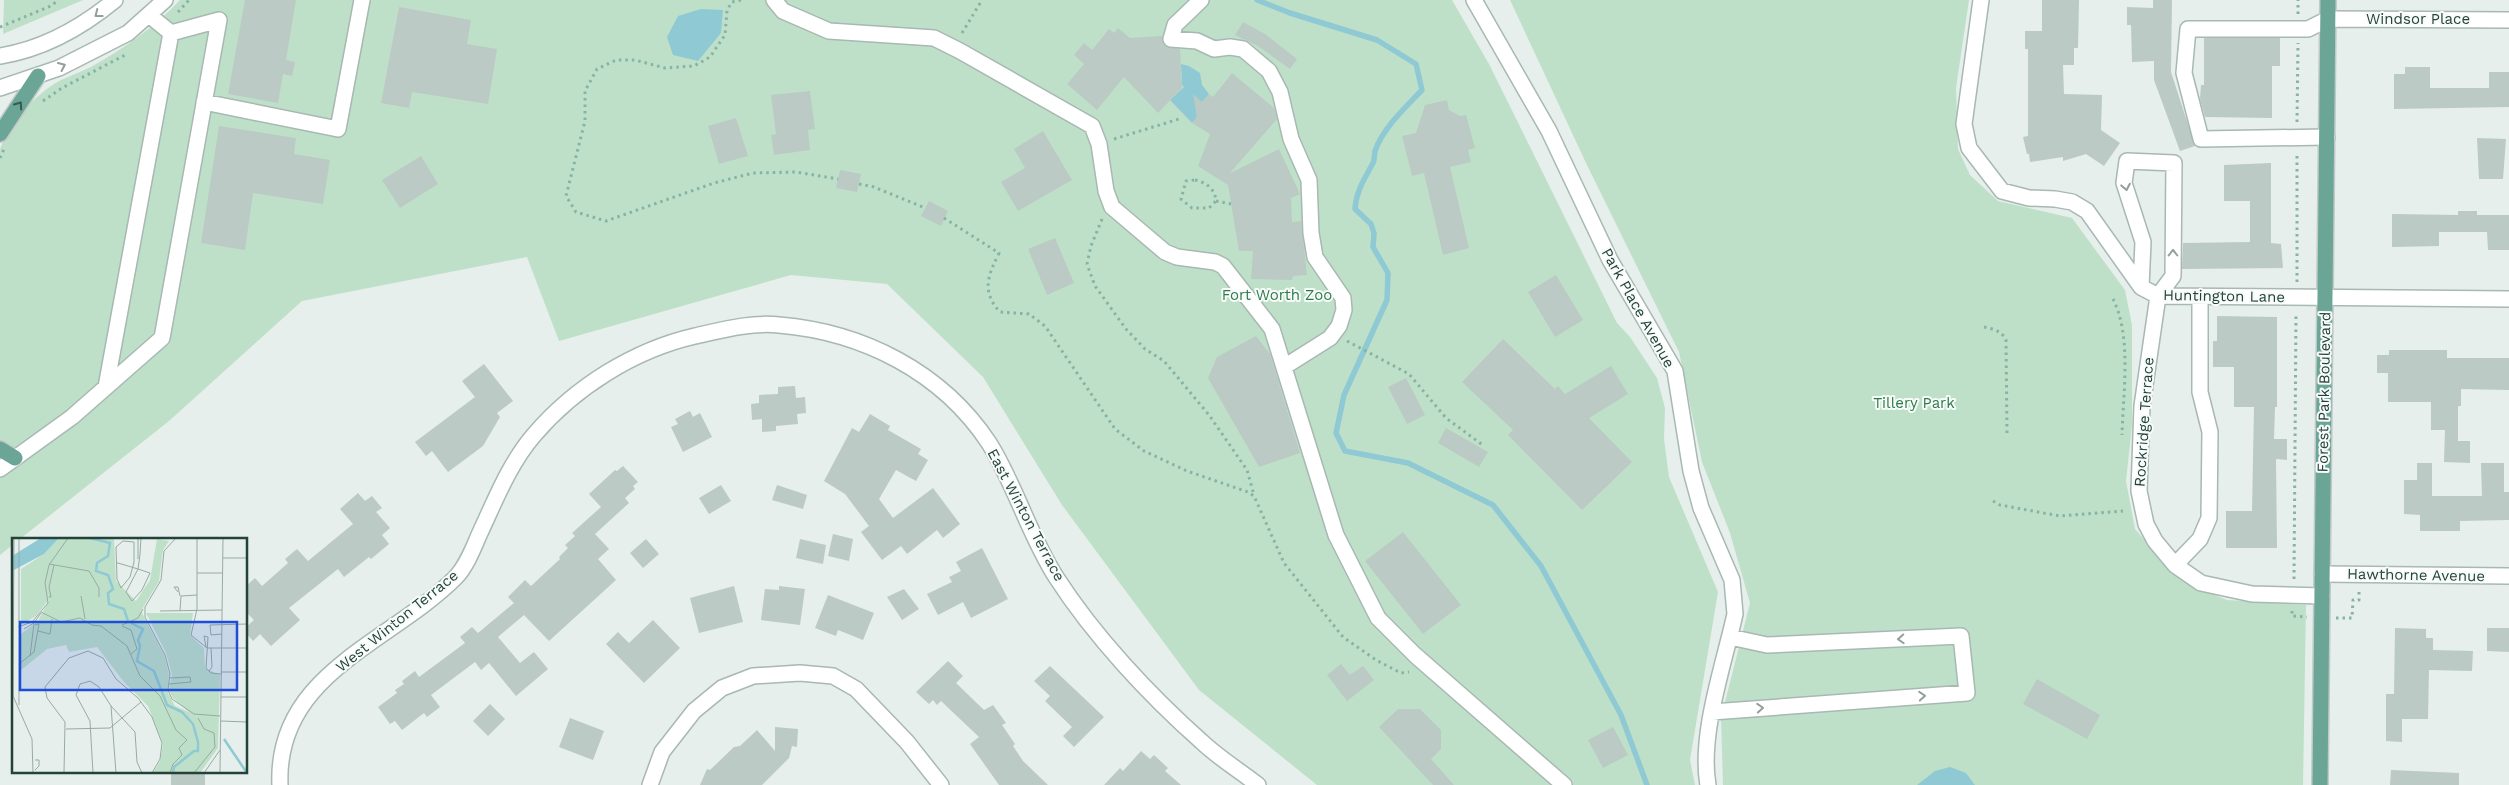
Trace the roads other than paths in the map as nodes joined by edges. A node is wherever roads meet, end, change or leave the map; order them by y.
1 (116, 0) edge
2 (165, 0) edge
3 (362, 0) edge
4 (774, 0) edge
5 (1201, 0) edge
6 (1474, 0) edge
7 (1980, 0) edge
8 (2328, 0) edge
9 (149, 15) junction
10 (2328, 19) junction
11 (2509, 20) edge
12 (171, 33) junction
13 (0, 56) edge
14 (38, 76) junction
15 (0, 88) edge
16 (204, 102) junction
17 (0, 134) edge
18 (2327, 137) junction
19 (2141, 287) junction
20 (2158, 296) junction
21 (2200, 297) junction
22 (2325, 298) junction
23 (2509, 299) edge
24 (866, 345) joint
25 (1284, 368) junction
26 (106, 387) junction
27 (0, 450) edge
28 (15, 458) junction
29 (0, 469) edge
30 (2175, 565) junction
31 (2322, 574) junction
32 (2509, 576) edge
33 (2322, 596) junction
34 (1730, 637) junction
35 (1712, 712) junction
36 (280, 785) edge
37 (650, 785) edge
38 (941, 785) edge
39 (1258, 785) edge
40 (1564, 785) edge
41 (1708, 785) edge
42 (2320, 785) edge

1 -> 13 street
2 - 9 street
3 - 16 street
4 - 25 street
5 - 25 street
6 - 34 street, Park Place Avenue
7 - 19 street, Huntington Lane
8 - 10 main road, Forest Park Boulevard
9 - 12 street
14 -> 9 street
10 - 11 street, Windsor Place
10 - 18 main road, Forest Park Boulevard
10 - 18 street
12 - 16 street
12 - 26 street
14 - 15 street
17 -> 14 main road
16 - 26 street
18 - 22 main road, Forest Park Boulevard
19 - 20 street, Huntington Lane
20 -> 19 street
20 - 21 street, Huntington Lane
20 - 30 street, Rockridge Terrace
21 - 22 street, Huntington Lane
21 - 30 street
22 - 23 street, Huntington Lane
22 - 31 main road, Forest Park Boulevard
24 - 36 street, West Winton Terrace
24 - 39 street, East Winton Terrace
25 - 40 street
26 - 28 street
27 - 28 main road
28 - 29 street
30 - 33 street, Rockridge Terrace
31 - 32 street, Hawthorne Avenue
31 - 33 main road, Forest Park Boulevard
33 - 42 main road, Forest Park Boulevard
34 - 35 street, Park Place Avenue
35 -> 34 street
35 - 41 street, Park Place Avenue
37 - 38 street

